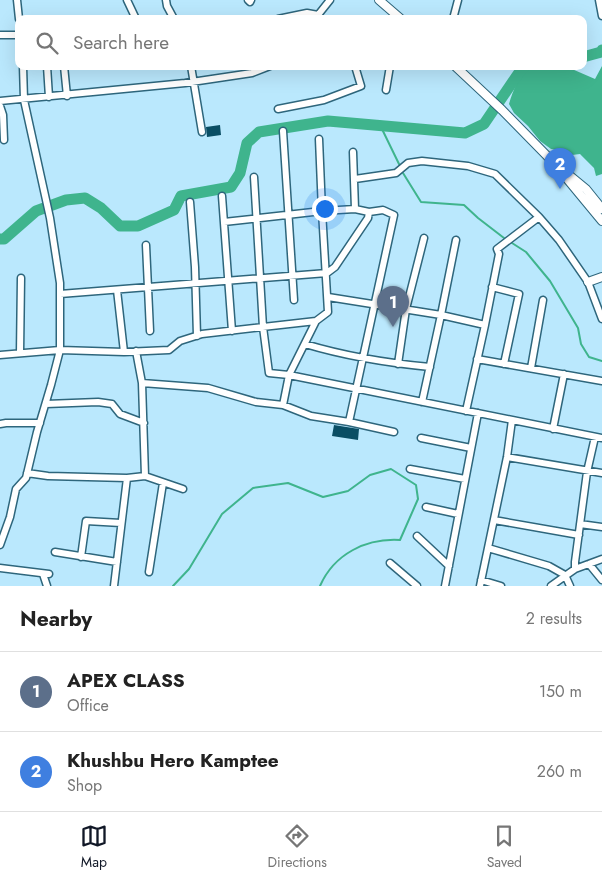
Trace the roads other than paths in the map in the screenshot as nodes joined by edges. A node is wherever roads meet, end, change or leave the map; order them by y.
1 (17, 0) edge
2 (127, 0) edge
3 (166, 0) edge
4 (330, 0) edge
5 (379, 0) edge
6 (458, 0) edge
7 (599, 0) edge
8 (19, 15) edge
9 (134, 15) edge
10 (172, 15) edge
11 (297, 15) edge
12 (310, 15) edge
13 (318, 15) edge
14 (396, 15) edge
15 (454, 15) edge
16 (602, 16) edge
17 (15, 34) edge
18 (0, 35) edge
19 (22, 70) edge
20 (47, 70) edge
21 (64, 70) edge
22 (191, 70) edge
23 (260, 70) edge
24 (356, 70) edge
25 (389, 70) edge
26 (460, 70) edge
27 (192, 82) junction
28 (386, 90) dead end
29 (67, 96) junction
30 (49, 97) junction
31 (24, 100) junction
32 (0, 101) edge
33 (0, 106) edge
34 (278, 109) dead end
35 (202, 132) dead end
36 (283, 132) dead end
37 (319, 139) dead end
38 (4, 140) dead end
39 (353, 152) dead end
40 (554, 163) junction
41 (254, 176) dead end
42 (355, 179) junction
43 (222, 196) dead end
44 (190, 202) dead end
45 (355, 209) junction
46 (602, 209) edge
47 (322, 211) junction
48 (369, 212) junction
49 (289, 214) junction
50 (257, 217) junction
51 (540, 217) junction
52 (602, 221) edge
53 (224, 222) junction
54 (424, 238) dead end
55 (456, 240) dead end
56 (146, 245) dead end
57 (327, 274) junction
58 (293, 276) junction
59 (602, 277) edge
60 (21, 278) dead end
61 (262, 278) junction
62 (228, 281) junction
63 (588, 282) junction
64 (196, 283) junction
65 (148, 287) junction
66 (492, 287) junction
67 (116, 290) junction
68 (60, 294) junction
69 (328, 297) junction
70 (294, 300) dead end
71 (543, 300) dead end
72 (374, 304) junction
73 (406, 309) junction
74 (441, 314) junction
75 (602, 319) edge
76 (316, 321) junction
77 (485, 325) junction
78 (263, 327) junction
79 (150, 331) dead end
80 (232, 331) junction
81 (197, 336) junction
82 (304, 344) junction
83 (60, 350) junction
84 (136, 351) junction
85 (124, 352) junction
86 (20, 353) junction
87 (0, 355) edge
88 (363, 358) junction
89 (477, 359) junction
90 (398, 364) junction
91 (504, 364) junction
92 (430, 367) junction
93 (531, 368) junction
94 (564, 374) junction
95 (289, 375) junction
96 (602, 381) edge
97 (142, 383) junction
98 (357, 389) junction
99 (422, 402) junction
100 (46, 404) junction
101 (283, 405) junction
102 (466, 411) junction
103 (478, 413) junction
104 (512, 420) junction
105 (350, 422) junction
106 (40, 423) junction
107 (144, 423) junction
108 (0, 424) edge
109 (553, 428) junction
110 (394, 432) dead end
111 (595, 437) junction
112 (421, 438) dead end
113 (602, 438) edge
114 (471, 448) junction
115 (507, 457) junction
116 (410, 469) dead end
117 (587, 472) junction
118 (602, 473) edge
119 (28, 474) junction
120 (145, 476) junction
121 (127, 478) junction
122 (465, 479) junction
123 (163, 483) junction
124 (183, 489) dead end
125 (426, 507) dead end
126 (458, 514) junction
127 (494, 520) junction
128 (121, 523) junction
129 (580, 524) junction
130 (602, 527) edge
131 (579, 535) junction
132 (416, 536) dead end
133 (0, 545) edge
134 (488, 548) junction
135 (55, 552) dead end
136 (81, 556) junction
137 (602, 559) edge
138 (116, 562) junction
139 (390, 563) dead end
140 (589, 564) junction
141 (449, 566) junction
142 (0, 568) edge
143 (575, 569) junction
144 (149, 572) dead end
145 (565, 575) junction
146 (602, 580) edge
147 (480, 583) edge
148 (47, 586) edge
149 (114, 586) edge
150 (417, 586) edge
151 (445, 586) edge
152 (501, 586) edge
153 (551, 586) edge
154 (570, 586) edge

1 - 8 street
2 - 9 street
3 - 10 street
4 - 13 street
5 - 14 street
6 - 15 street
7 - 16 street
11 - 12 street
17 - 18 street
19 - 31 street
20 - 30 street
21 - 29 street
22 - 27 street
23 - 27 street
24 - 34 street
25 - 28 street
26 - 40 street
27 - 29 street
27 - 35 street
29 - 30 street
30 - 31 street
31 - 32 street
31 - 68 street
33 - 38 street
36 - 49 street
37 - 47 street
39 - 42 street
40 - 46 street
40 - 52 street
41 - 50 street
42 - 45 street
42 - 51 street
43 - 53 street
44 - 64 street
45 - 47 street
45 - 48 street
47 - 49 street
47 - 57 street
48 - 57 street
48 - 72 street
49 - 50 street
49 - 58 street
50 - 53 street
50 - 61 street
51 - 63 street
51 - 66 street
53 - 62 street
54 - 73 street
55 - 74 street
56 - 65 street
57 - 58 street
57 - 69 street
58 - 61 street
58 - 70 street
59 - 63 street
60 - 86 street
61 - 62 street
61 - 78 street
62 - 64 street
62 - 80 street
63 - 75 street
64 - 65 street
64 - 81 street
65 - 67 street
65 - 79 street
66 - 77 street
66 - 91 street
67 - 68 street
67 - 85 street
68 - 83 street
69 - 72 street
69 - 76 street
71 - 93 street
72 - 73 street
72 - 88 street
73 - 74 street
73 - 90 street
74 - 77 street
74 - 92 street
76 - 78 street
76 - 82 street
77 - 89 street
78 - 80 street
78 - 95 street
80 - 81 street
81 - 84 street
82 - 88 street
82 - 95 street
83 - 85 street
83 - 86 street
83 - 100 street
84 - 85 street
84 - 97 street
86 - 87 street
88 - 90 street
88 - 98 street
89 - 91 street
89 - 102 street
90 - 92 street
91 - 93 street
92 - 99 street
93 - 94 street
94 - 96 street
94 - 109 street
95 - 98 street
95 - 101 street
97 - 101 street
97 - 107 street
98 - 99 street
98 - 105 street
99 - 102 street
100 - 106 street
100 - 107 street
101 - 105 street
102 - 103 street
103 - 104 street
103 - 114 street
104 - 109 street
104 - 115 street
105 - 110 street
106 - 108 street
106 - 119 street
107 - 120 street
109 - 111 street
111 - 113 street
111 - 117 street
112 - 114 street
114 - 122 street
115 - 117 street
115 - 127 street
116 - 122 street
117 - 118 street
117 - 129 street
119 - 121 street
119 - 133 street
120 - 121 street
120 - 123 street
121 - 128 street
122 - 126 street
123 - 124 street
123 - 144 street
125 - 126 street
126 - 141 street
127 - 131 street
127 - 134 street
128 - 136 street
128 - 138 street
129 - 130 street
129 - 131 street
131 - 143 street
132 - 141 street
134 - 145 street
134 - 147 street
135 - 136 street
136 - 138 street
137 - 140 street
138 - 149 street
139 - 150 street
140 - 143 street
140 - 146 street
141 - 151 street
142 - 148 street
143 - 145 street
145 - 153 street
145 - 154 street
147 - 152 street

